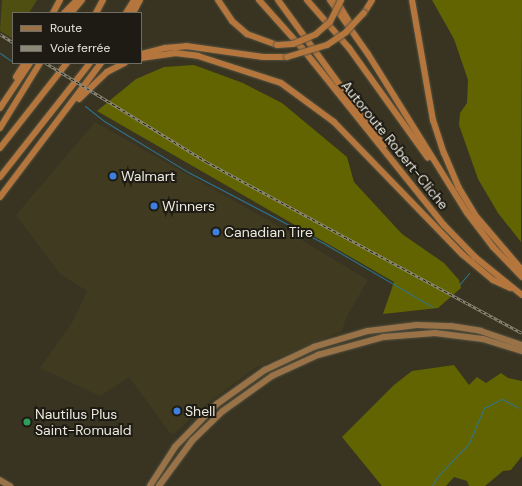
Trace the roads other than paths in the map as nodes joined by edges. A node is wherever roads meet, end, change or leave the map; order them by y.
1 (60, 0) edge
2 (77, 0) edge
3 (82, 0) edge
4 (102, 0) edge
5 (134, 0) edge
6 (140, 0) edge
7 (218, 0) edge
8 (259, 0) edge
9 (278, 0) edge
10 (307, 0) edge
11 (330, 0) edge
12 (336, 0) edge
13 (341, 0) edge
14 (372, 0) edge
15 (412, 0) edge
16 (54, 12) edge
17 (65, 12) edge
18 (72, 12) edge
19 (96, 12) edge
20 (127, 12) edge
21 (134, 12) edge
22 (368, 54) junction
23 (142, 56) edge
24 (142, 56) edge
25 (24, 64) edge
26 (29, 64) edge
27 (39, 64) edge
28 (66, 64) edge
29 (89, 64) edge
30 (100, 64) edge
31 (123, 64) edge
32 (0, 105) edge
33 (70, 107) junction
34 (0, 108) edge
35 (0, 128) edge
36 (0, 148) edge
37 (0, 177) edge
38 (446, 181) junction
39 (410, 182) junction
40 (0, 197) edge
41 (522, 270) edge
42 (522, 277) edge
43 (510, 288) junction
44 (522, 295) edge
45 (522, 345) edge
46 (522, 352) edge
47 (0, 480) edge
48 (10, 486) edge
49 (150, 486) edge
50 (159, 486) edge

1 - 16 highway
2 - 17 highway
3 - 18 highway
4 - 19 highway
5 - 20 highway
6 - 21 highway
7 - 13 highway, bridge
8 - 39 highway, Autoroute Robert-Cliche
9 - 39 highway
10 - 38 highway
11 - 22 highway, Autoroute Robert-Cliche
12 - 22 highway
14 - 23 highway, bridge
15 - 41 highway
22 - 38 highway, Autoroute Robert-Cliche
24 - 43 highway
25 - 32 highway
26 - 34 highway
27 - 35 highway
28 - 36 highway
29 - 37 highway
30 - 33 highway
31 - 33 highway
33 - 40 highway
38 - 42 highway, Autoroute Robert-Cliche
39 - 43 highway, Autoroute Robert-Cliche
43 - 44 highway, Autoroute Robert-Cliche
45 - 49 main road
46 - 50 main road
47 - 48 main road

